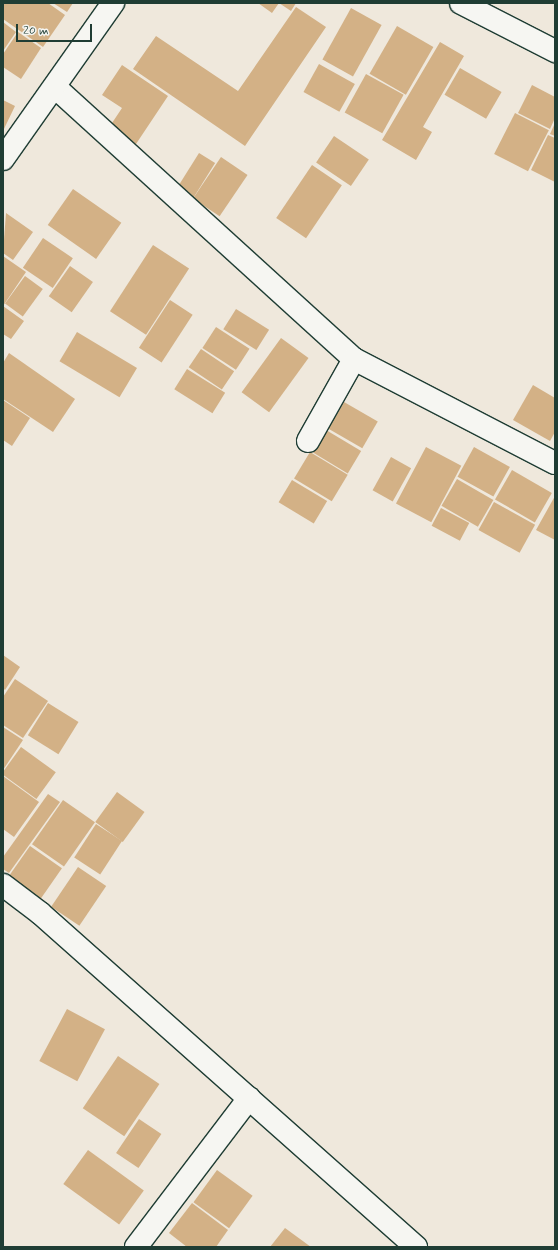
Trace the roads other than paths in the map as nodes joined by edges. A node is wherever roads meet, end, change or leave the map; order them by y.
1 (112, 3) edge
2 (461, 3) edge
3 (555, 51) edge
4 (55, 87) junction
5 (3, 159) edge
6 (354, 359) junction
7 (308, 441) dead end
8 (555, 463) edge
9 (3, 885) edge
10 (249, 1098) junction
11 (136, 1247) edge
12 (416, 1247) edge

1 - 4 street
2 - 3 street
4 - 5 street
4 - 6 street
6 - 7 street
6 - 8 street
9 - 10 street
10 - 11 street
10 - 12 street

